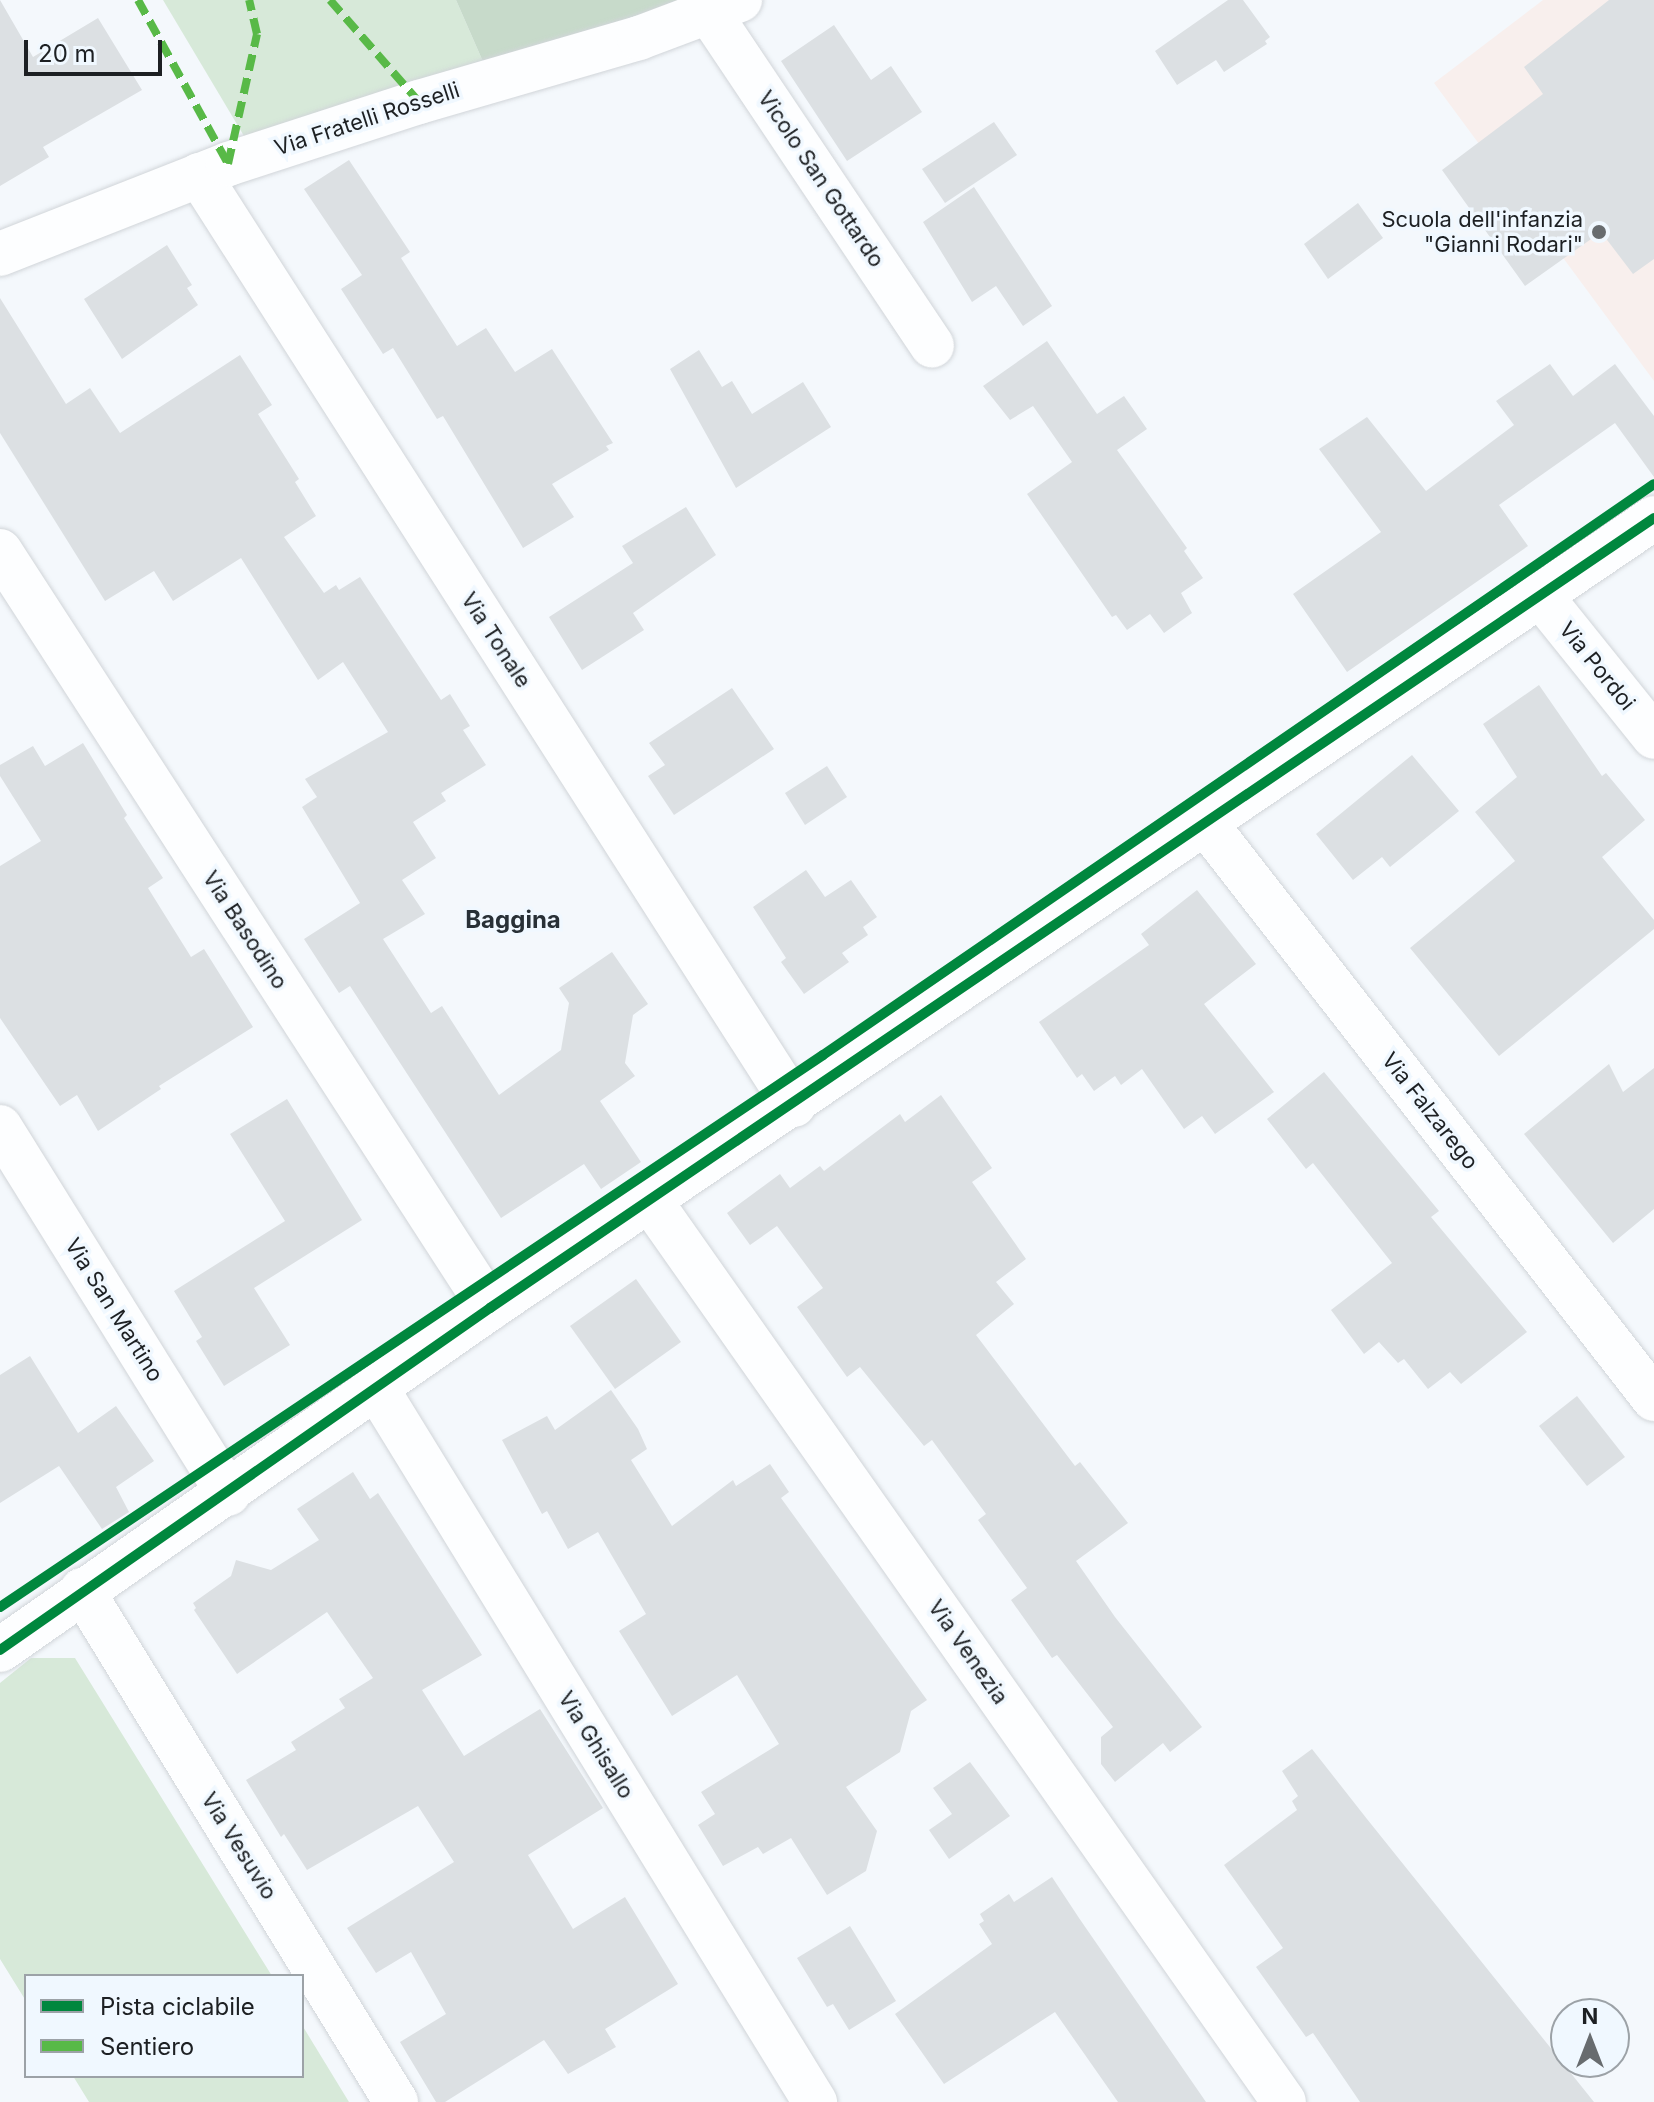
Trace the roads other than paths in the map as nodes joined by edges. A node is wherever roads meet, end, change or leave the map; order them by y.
1 (725, 7) edge
2 (199, 175) junction
3 (0, 254) edge
4 (932, 345) dead end
5 (1654, 518) edge
6 (0, 551) edge
7 (1540, 595) junction
8 (1654, 737) edge
9 (1206, 824) junction
10 (794, 1105) junction
11 (0, 1127) edge
12 (651, 1202) junction
13 (490, 1308) junction
14 (377, 1389) junction
15 (1654, 1399) edge
16 (228, 1494) junction
17 (82, 1590) junction
18 (0, 1650) edge
19 (396, 2102) edge
20 (815, 2102) edge
21 (1284, 2102) edge

1 - 2 street, Via Fratelli Rosselli
1 - 4 street, Vicolo San Gottardo
2 - 3 street, Via Fratelli Rosselli
2 - 10 street, Via Tonale
5 - 7 street
6 - 13 street, Via Basodino
7 - 8 street, Via Pordoi
7 - 9 street
9 - 10 street
9 - 15 street, Via Falzarego
10 - 12 street
11 - 16 street, Via San Martino
12 - 13 street
12 - 21 street, Via Venezia
13 - 14 street
14 - 16 street
14 - 20 street, Via Ghisallo
16 - 17 street
17 - 18 street
17 - 19 street, Via Vesuvio

